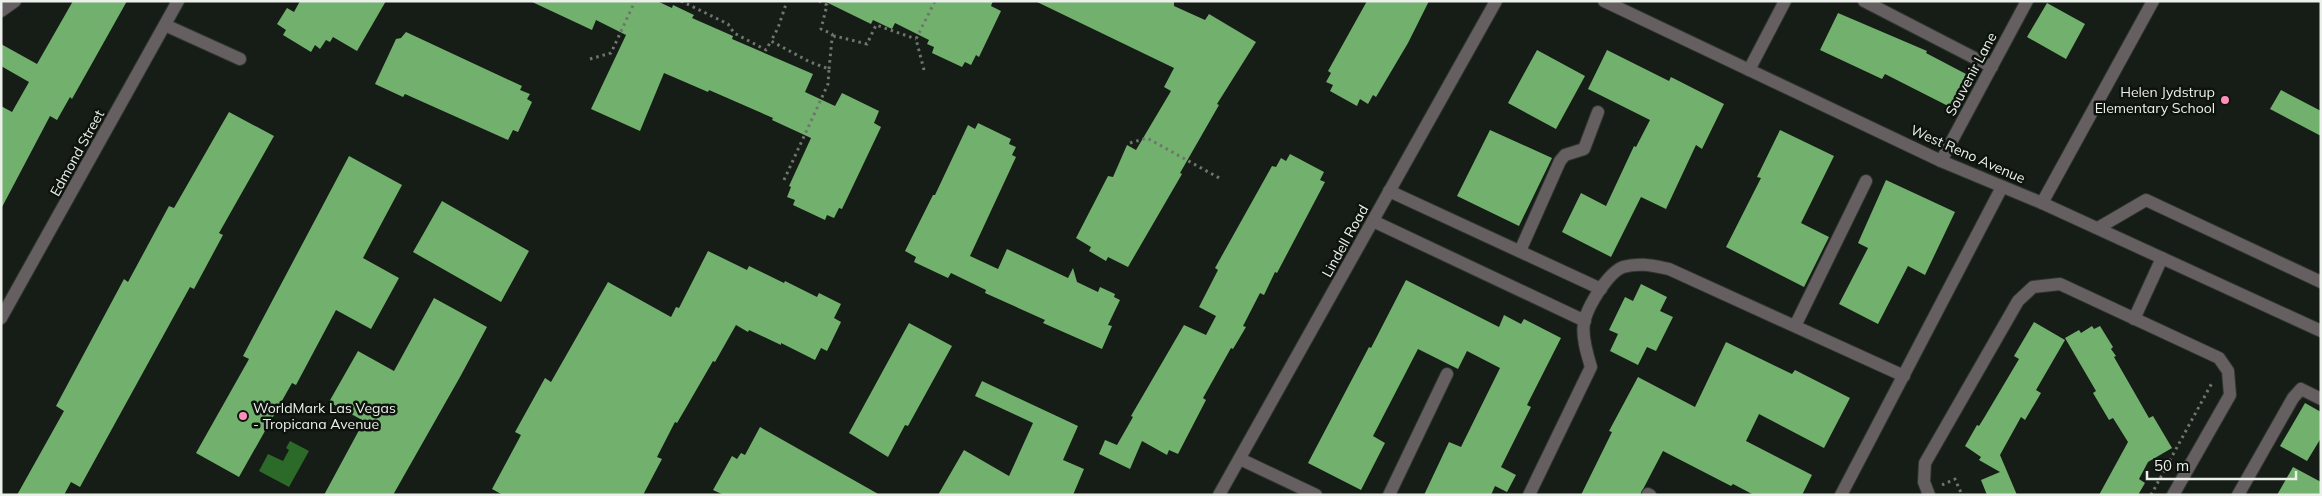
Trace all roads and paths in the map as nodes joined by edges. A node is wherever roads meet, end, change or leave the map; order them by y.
1 (15, 1) edge
2 (178, 1) edge
3 (635, 1) edge
4 (681, 1) edge
5 (787, 1) edge
6 (819, 1) edge
7 (935, 1) edge
8 (1496, 1) edge
9 (1604, 1) edge
10 (1785, 1) edge
11 (1864, 1) edge
12 (2027, 1) edge
13 (2153, 1) edge
14 (1, 11) edge
15 (165, 25) junction
16 (834, 38) junction
17 (916, 39) junction
18 (771, 41) junction
19 (590, 58) dead end
20 (240, 59) dead end
21 (1992, 67) junction
22 (829, 69) junction
23 (924, 70) dead end
24 (1749, 70) junction
25 (1598, 112) dead end
26 (1130, 143) dead end
27 (1941, 160) junction
28 (1221, 179) dead end
29 (784, 180) dead end
30 (1866, 180) dead end
31 (2002, 187) junction
32 (1390, 191) junction
33 (2042, 203) junction
34 (1373, 221) junction
35 (2098, 228) junction
36 (1520, 252) junction
37 (2162, 258) junction
38 (2321, 282) edge
39 (1601, 289) junction
40 (1, 318) edge
41 (2134, 319) junction
42 (1585, 321) junction
43 (1795, 326) junction
44 (2321, 331) edge
45 (2211, 371) dead end
46 (1447, 374) dead end
47 (1904, 376) junction
48 (2321, 399) edge
49 (1240, 459) junction
50 (1937, 481) dead end
51 (1219, 495) edge
52 (1316, 495) edge
53 (1389, 495) edge
54 (1529, 495) edge
55 (1841, 495) edge
56 (1930, 495) edge
57 (1962, 495) edge
58 (2151, 495) edge
59 (2173, 495) edge
60 (2238, 495) edge

1 - 14 street
2 - 15 street, Edmond Street
3 - 19 path
4 - 18 path
5 - 18 path
6 - 16 path
7 - 17 path
8 - 32 street, Lindell Road
9 - 24 street, West Reno Avenue
10 - 24 street
11 - 21 street
12 - 21 street, Souvenir Lane
13 - 33 street
15 - 20 street
15 - 40 street, Edmond Street
16 - 17 path
16 - 22 path
17 - 23 path
18 - 22 path
21 - 27 street, Souvenir Lane
22 - 29 path
24 - 27 street, West Reno Avenue
25 - 36 street
26 - 28 path
27 - 31 street, West Reno Avenue
30 - 43 street
31 - 33 street, West Reno Avenue
31 - 47 street
32 - 34 street, Lindell Road
32 - 36 street
33 - 35 street, West Reno Avenue
34 - 42 street
34 - 49 street, Lindell Road
35 - 37 street, West Reno Avenue
35 - 38 street
36 - 39 street
37 - 41 street
37 - 44 street, West Reno Avenue
39 - 42 street
39 - 43 street
41 - 56 street
41 - 59 street
42 - 54 street
43 - 47 street
45 - 58 path
46 - 53 street
47 - 55 street
48 - 60 street
49 - 51 street, Lindell Road
49 - 52 street
50 - 57 path

